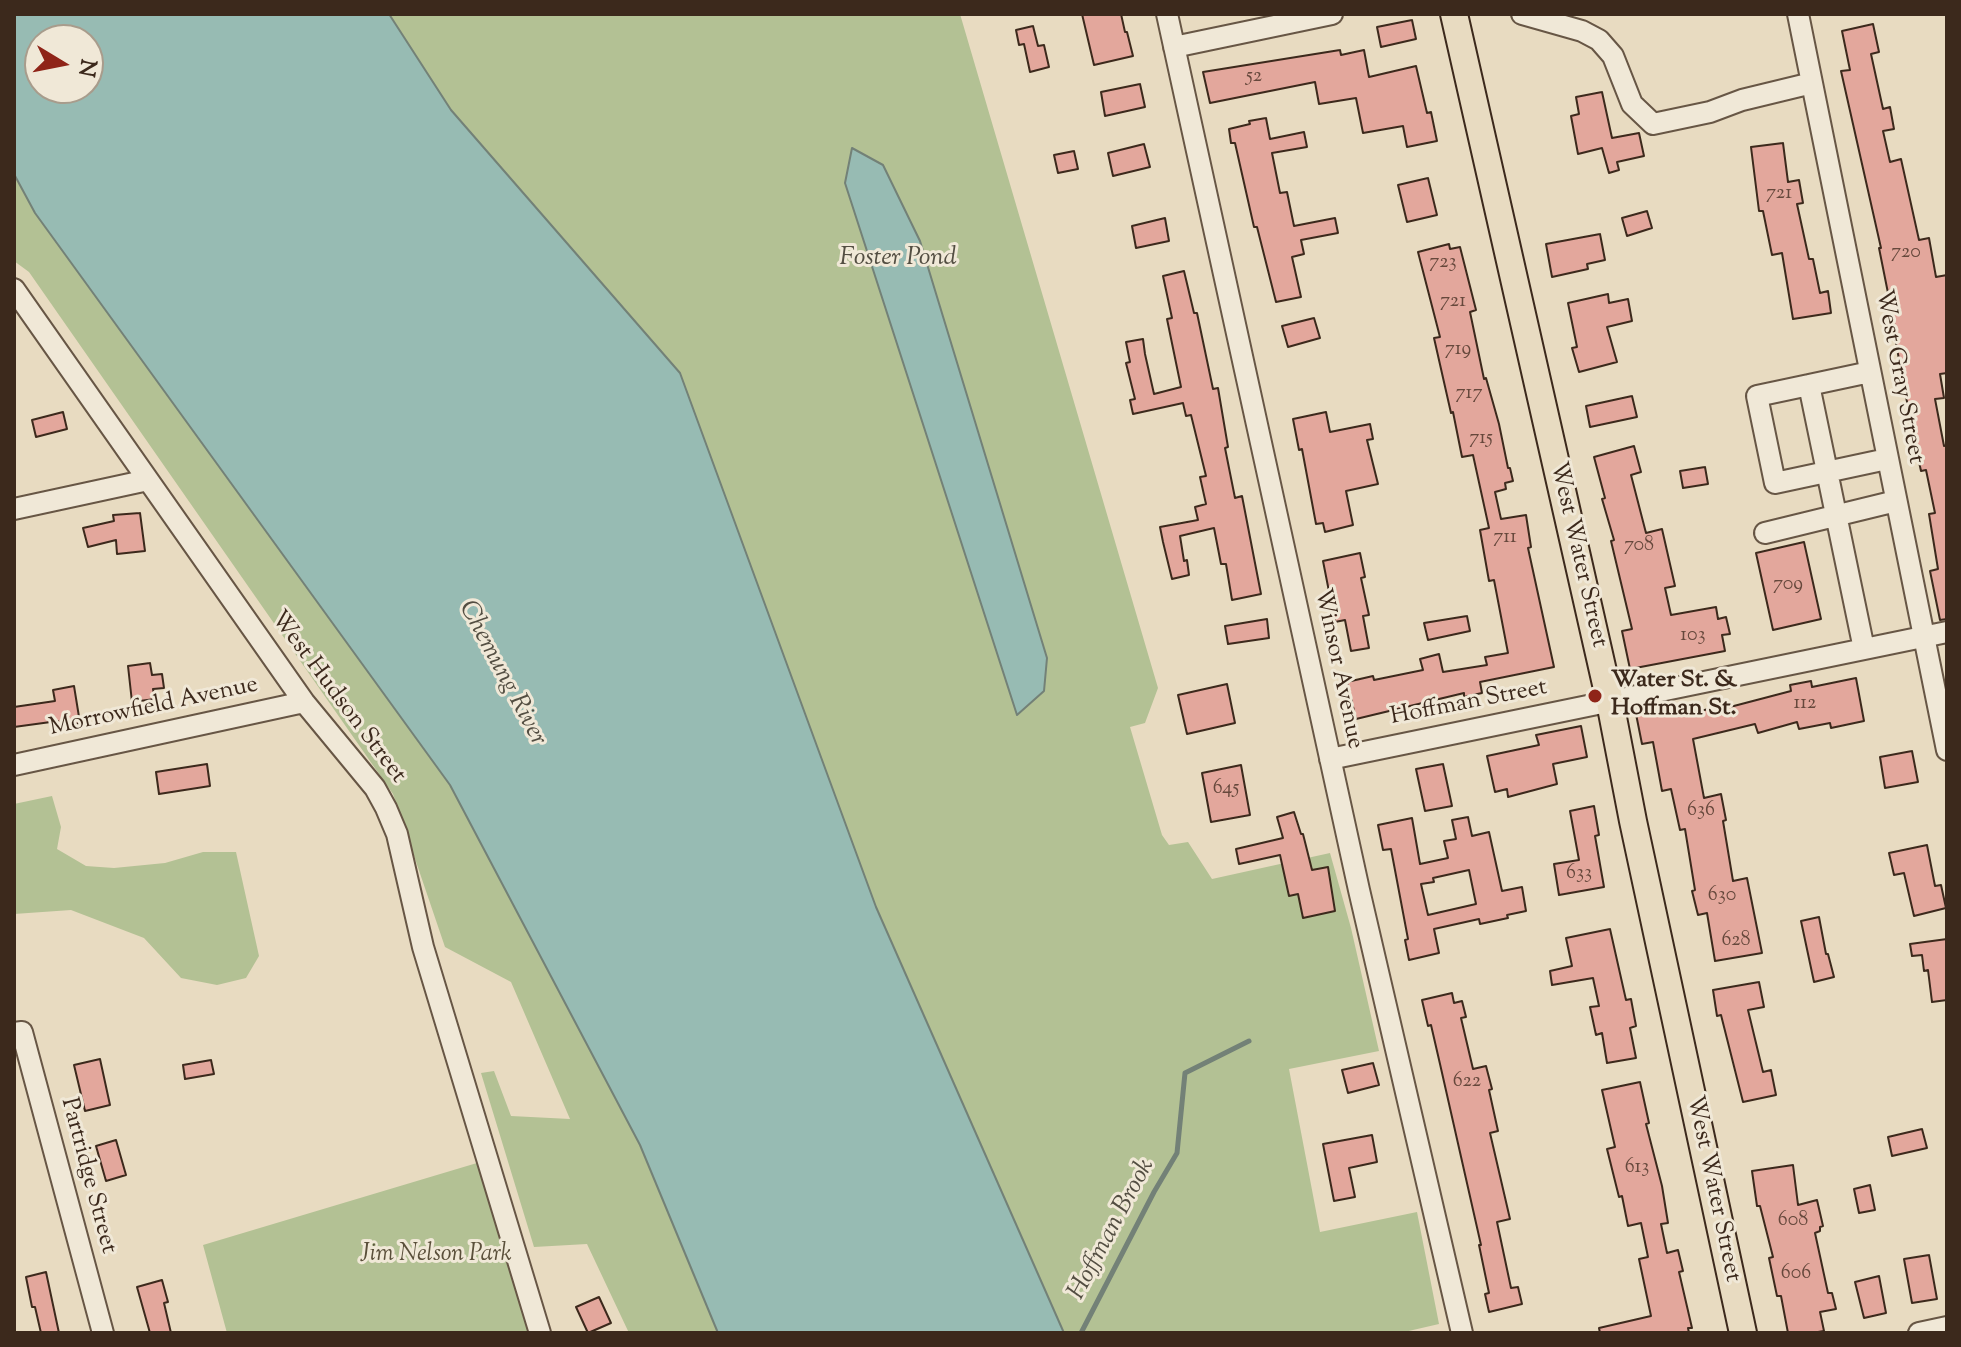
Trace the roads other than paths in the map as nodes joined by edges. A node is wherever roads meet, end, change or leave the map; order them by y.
1 (1167, 14) edge
2 (1332, 14) edge
3 (1454, 14) edge
4 (1522, 14) edge
5 (1798, 14) edge
6 (1174, 47) junction
7 (1812, 83) junction
8 (14, 289) edge
9 (1870, 372) junction
10 (1809, 385) junction
11 (1887, 459) junction
12 (1827, 472) junction
13 (148, 480) junction
14 (1896, 501) junction
15 (14, 509) edge
16 (1836, 514) junction
17 (1765, 533) dead end
18 (1947, 632) edge
19 (1923, 636) junction
20 (1864, 649) junction
21 (304, 702) junction
22 (1610, 702) junction
23 (1947, 750) edge
24 (1330, 759) junction
25 (14, 765) edge
26 (18, 1032) edge
27 (103, 1333) edge
28 (540, 1333) edge
29 (1462, 1333) edge
30 (1743, 1333) edge

1 - 6 street, Winsor Avenue
2 - 6 street
3 - 22 main road, West Water Street
4 - 7 street
5 - 7 street, West Gray Street
6 - 24 street, Winsor Avenue
7 - 9 street, West Gray Street
8 - 13 street, West Hudson Street
9 - 10 street
9 - 11 street, West Gray Street
10 - 12 street
10 - 12 street
11 - 12 street
11 - 14 street, West Gray Street
12 - 16 street
13 - 15 street
13 - 21 street, West Hudson Street
14 - 16 street
14 - 19 street, West Gray Street
16 - 17 street
16 - 20 street
18 - 19 street, Hoffman Street
19 - 20 street, Hoffman Street
19 - 23 street, West Gray Street
20 - 22 street, Hoffman Street
21 - 25 street, Morrowfield Avenue
21 - 28 street, West Hudson Street
22 - 24 street, Hoffman Street
22 - 30 main road, West Water Street
24 - 29 street, Winsor Avenue
26 - 27 street, Partridge Street

